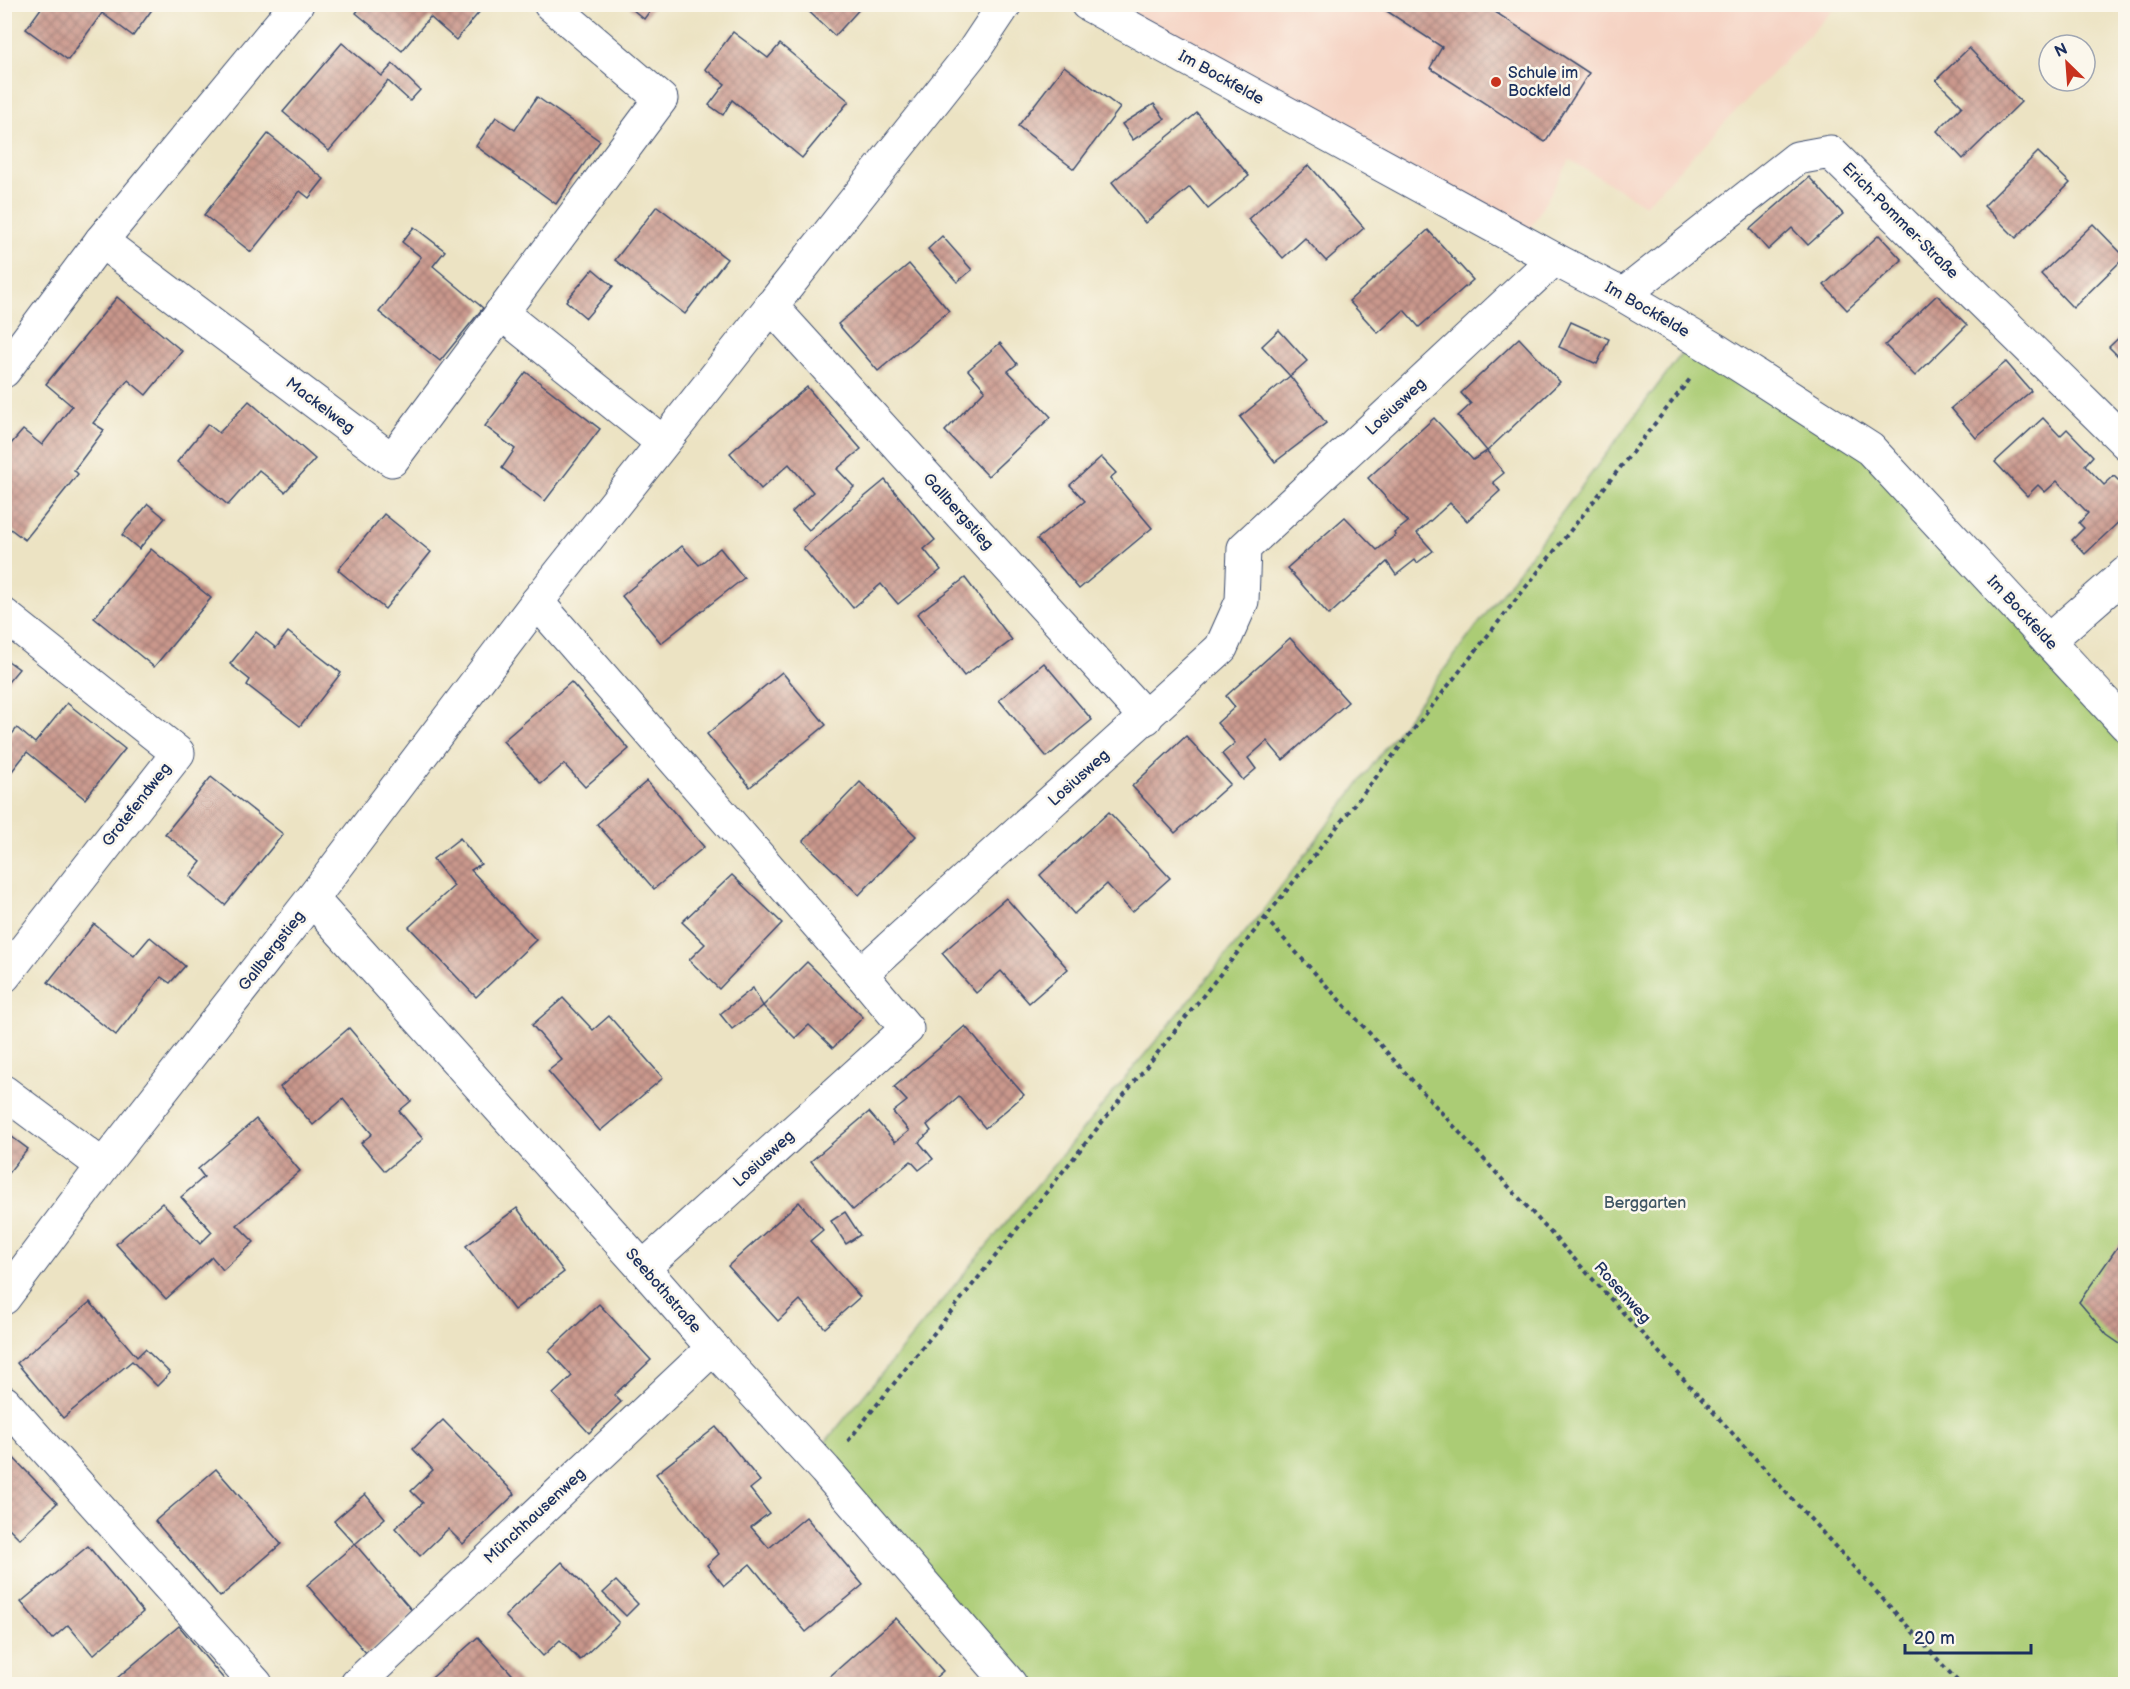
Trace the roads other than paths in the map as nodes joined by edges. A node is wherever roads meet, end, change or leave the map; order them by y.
1 (297, 4) edge
2 (550, 4) edge
3 (1005, 4) edge
4 (1087, 4) edge
5 (101, 241) junction
6 (1554, 260) junction
7 (1623, 295) junction
8 (771, 306) junction
9 (501, 313) junction
10 (9, 365) edge
11 (662, 442) junction
12 (2126, 443) edge
13 (2126, 573) edge
14 (537, 602) junction
15 (4, 615) edge
16 (2048, 641) junction
17 (1146, 718) junction
18 (2126, 725) edge
19 (312, 899) junction
20 (861, 974) junction
21 (4, 976) edge
22 (4, 1092) edge
23 (103, 1166) junction
24 (643, 1268) junction
25 (4, 1298) edge
26 (712, 1348) junction
27 (4, 1402) edge
28 (256, 1684) edge
29 (357, 1684) edge
30 (1010, 1684) edge

1 - 5 street
2 - 9 street, Mackelweg
3 - 8 street, Gallbergstieg
4 - 6 street, Im Bockfelde
5 - 9 street, Mackelweg
5 - 10 street
6 - 7 street, Im Bockfelde
6 - 17 street, Losiusweg
7 - 12 street, Erich-Pommer-Straße
7 - 16 street, Im Bockfelde
8 - 11 street, Gallbergstieg
8 - 17 street, Gallbergstieg
9 - 11 street
11 - 14 street, Gallbergstieg
13 - 16 street
14 - 19 street, Gallbergstieg
14 - 20 street
15 - 21 street, Grotefendweg
16 - 18 street, Im Bockfelde
17 - 20 street, Losiusweg
19 - 23 street, Gallbergstieg
19 - 24 street, Seebothstraße
20 - 24 street, Losiusweg
22 - 23 street
23 - 25 street, Gallbergstieg
24 - 26 street, Seebothstraße
26 - 29 street, Münchhausenweg
26 - 30 street, Seebothstraße
27 - 28 street

